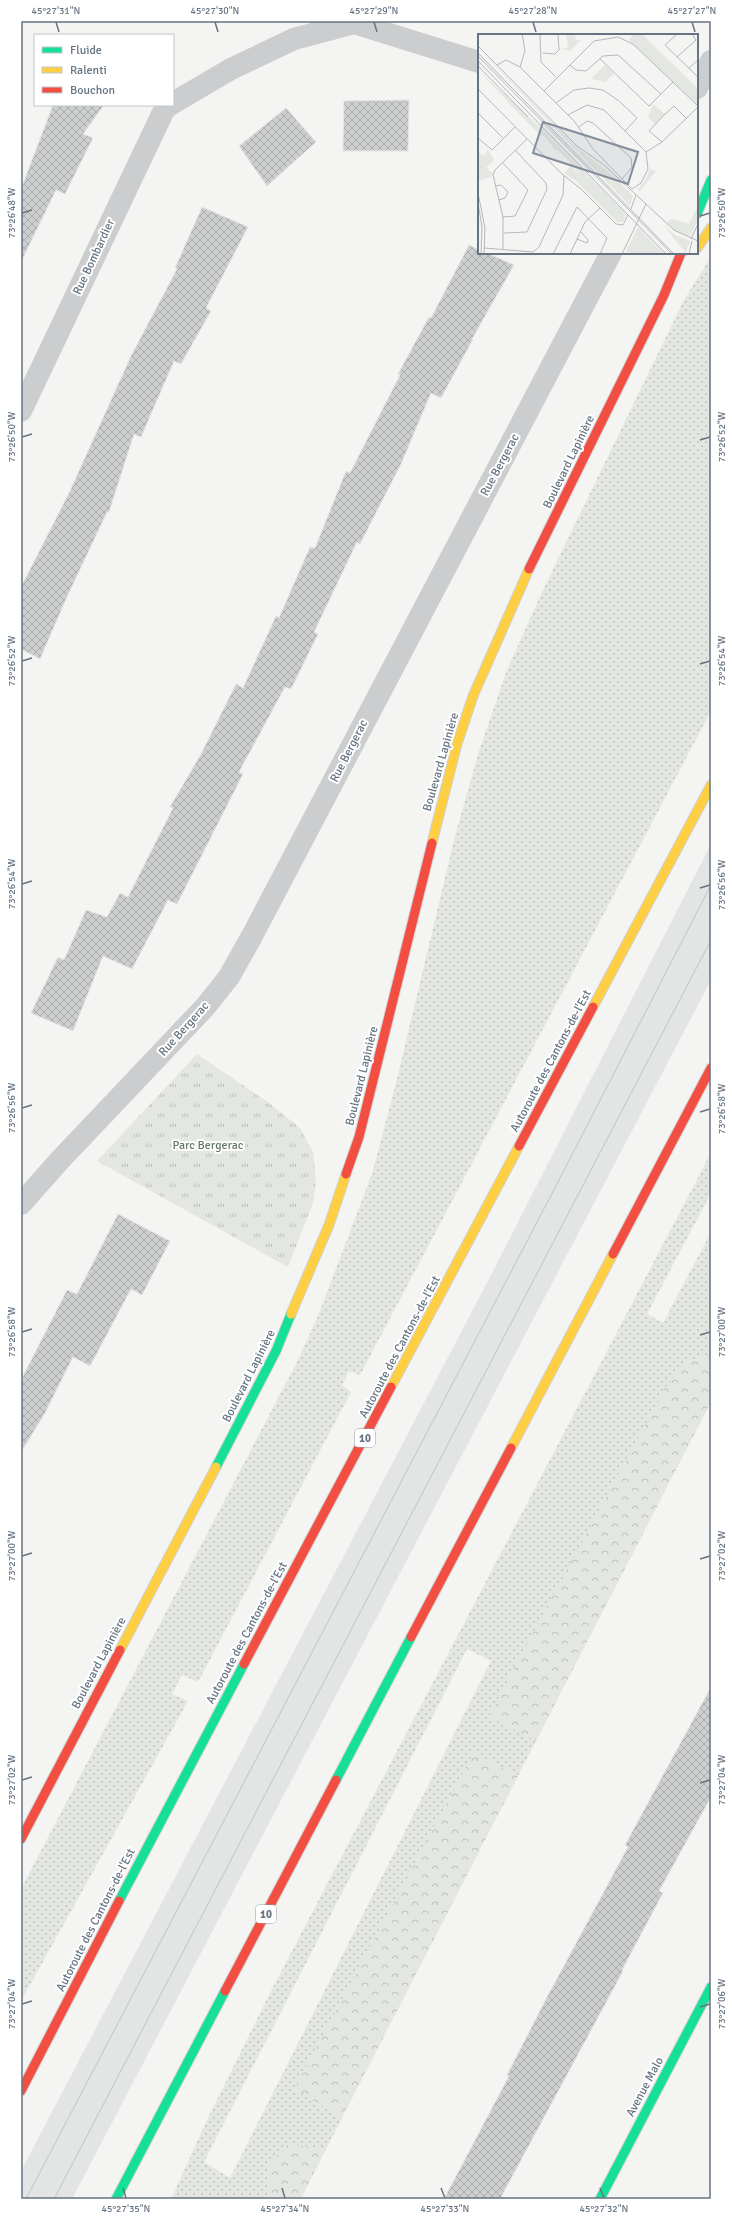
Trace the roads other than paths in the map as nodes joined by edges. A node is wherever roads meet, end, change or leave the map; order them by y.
1 (478, 62) edge
2 (711, 62) edge
3 (698, 86) edge
4 (174, 103) edge
5 (168, 106) edge
6 (711, 180) edge
7 (698, 212) edge
8 (711, 228) edge
9 (698, 247) edge
10 (610, 254) edge
11 (681, 254) edge
12 (689, 259) dead end
13 (664, 295) junction
14 (21, 411) edge
15 (711, 785) edge
16 (711, 1068) edge
17 (21, 1204) edge
18 (21, 1839) edge
19 (711, 1987) edge
20 (21, 2092) edge
21 (122, 2187) junction
22 (116, 2199) edge
23 (119, 2199) edge
24 (600, 2199) edge

1 - 4 street
2 - 3 street
5 - 14 street, Rue Bombardier
6 - 7 main road
8 - 9 main road
10 - 17 street, Rue Bergerac
11 - 13 main road, Boulevard Lapinière
12 - 13 main road, Boulevard Lapinière
13 - 18 main road, Boulevard Lapinière
15 - 20 main road, Autoroute des Cantons-de-l'Est / 10
16 - 21 main road, 10
19 - 24 main road, Avenue Malo
21 - 22 main road, 10
21 - 23 main road

